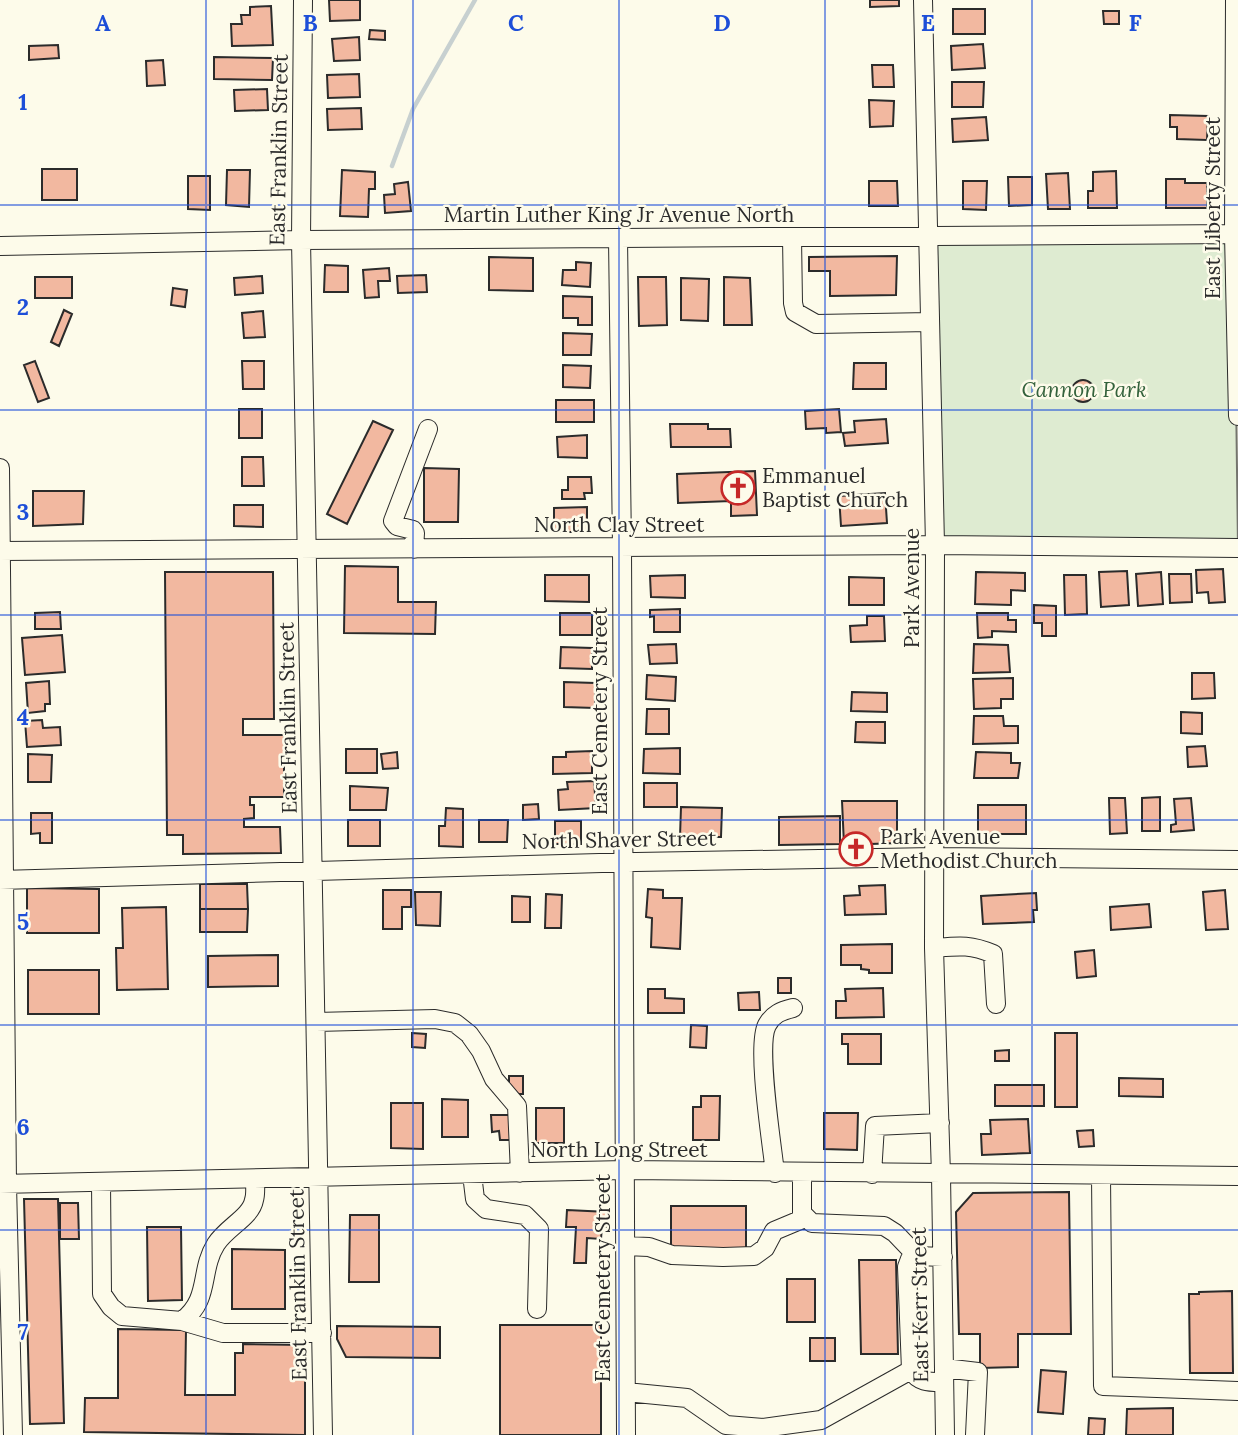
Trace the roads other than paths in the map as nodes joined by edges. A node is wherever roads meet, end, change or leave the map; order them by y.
1 (303, 0) edge
2 (923, 0) edge
3 (1236, 0) edge
4 (1236, 234) edge
5 (927, 236) junction
6 (792, 237) junction
7 (618, 239) junction
8 (300, 240) junction
9 (0, 246) edge
10 (930, 322) junction
11 (1238, 416) edge
12 (428, 429) dead end
13 (0, 468) edge
14 (935, 545) junction
15 (622, 548) junction
16 (1238, 548) edge
17 (414, 549) junction
18 (308, 550) junction
19 (1, 551) edge
20 (934, 857) junction
21 (1238, 860) edge
22 (623, 862) junction
23 (313, 870) junction
24 (2, 880) edge
25 (934, 948) junction
26 (996, 1004) dead end
27 (793, 1008) dead end
28 (316, 1022) junction
29 (940, 1123) junction
30 (625, 1170) junction
31 (775, 1172) junction
32 (520, 1173) junction
33 (802, 1173) junction
34 (472, 1174) junction
35 (872, 1174) junction
36 (942, 1175) junction
37 (1101, 1176) junction
38 (320, 1177) junction
39 (1238, 1177) edge
40 (255, 1179) junction
41 (101, 1182) junction
42 (4, 1184) edge
43 (805, 1219) junction
44 (4, 1223) edge
45 (625, 1246) junction
46 (917, 1256) junction
47 (943, 1257) junction
48 (537, 1309) dead end
49 (182, 1321) junction
50 (322, 1333) junction
51 (911, 1370) junction
52 (944, 1376) junction
53 (1238, 1391) edge
54 (626, 1392) junction
55 (13, 1435) edge
56 (323, 1435) edge
57 (626, 1435) edge
58 (945, 1435) edge
59 (975, 1435) edge

1 - 8 street, East Franklin Street
2 - 5 street, Park Avenue
3 - 4 street, East Liberty Street
4 - 5 street, Martin Luther King Jr Avenue North
4 - 11 street, East Liberty Street
5 - 6 street, Martin Luther King Jr Avenue North
5 - 10 street, Park Avenue
6 - 7 street, Martin Luther King Jr Avenue North
6 - 10 street
7 - 8 street, Martin Luther King Jr Avenue North
7 - 15 street, East Cemetery Street
8 - 9 street, Martin Luther King Jr Avenue North
8 - 18 street, East Franklin Street
10 - 14 street, Park Avenue
12 - 17 street
13 - 19 street
14 - 15 street, North Clay Street
14 - 16 street, North Clay Street
14 - 20 street, Park Avenue
15 - 17 street, North Clay Street
15 - 22 street, East Cemetery Street
17 - 18 street, North Clay Street
18 - 19 street, North Clay Street
18 - 23 street, East Franklin Street
19 - 24 street
20 - 21 street, North Shaver Street
20 - 22 street, North Shaver Street
20 - 25 street, Park Avenue
22 - 23 street, North Shaver Street
22 - 30 street, East Cemetery Street
23 - 24 street, North Shaver Street
23 - 28 street, East Franklin Street
24 - 42 street
25 - 26 street
25 - 29 street, Park Avenue
27 - 31 street
28 - 32 street
28 - 38 street, East Franklin Street
29 - 35 street
29 - 36 street, Park Avenue
30 - 31 street, North Long Street
30 - 32 street, North Long Street
30 - 45 street, East Cemetery Street
31 - 33 street, North Long Street
32 - 34 street, North Long Street
33 - 35 street, North Long Street
33 - 43 street
34 - 38 street, North Long Street
34 - 48 street
35 - 36 street, North Long Street
36 - 37 street, North Long Street
36 - 47 street, East Kerr Street
37 - 39 street, North Long Street
37 - 53 street
38 - 40 street, North Long Street
38 - 50 street, East Franklin Street
40 - 41 street, North Long Street
40 - 49 street
41 - 42 street, North Long Street
41 - 49 street
42 - 44 street
43 - 45 street
43 - 46 street
44 - 55 street
45 - 54 street, East Cemetery Street
46 - 47 street
46 - 51 street
47 - 52 street, East Kerr Street
49 - 50 street
50 - 56 street, East Franklin Street
51 - 52 street
51 - 54 street
52 - 58 street, East Kerr Street
52 - 59 street
54 - 57 street, East Cemetery Street

